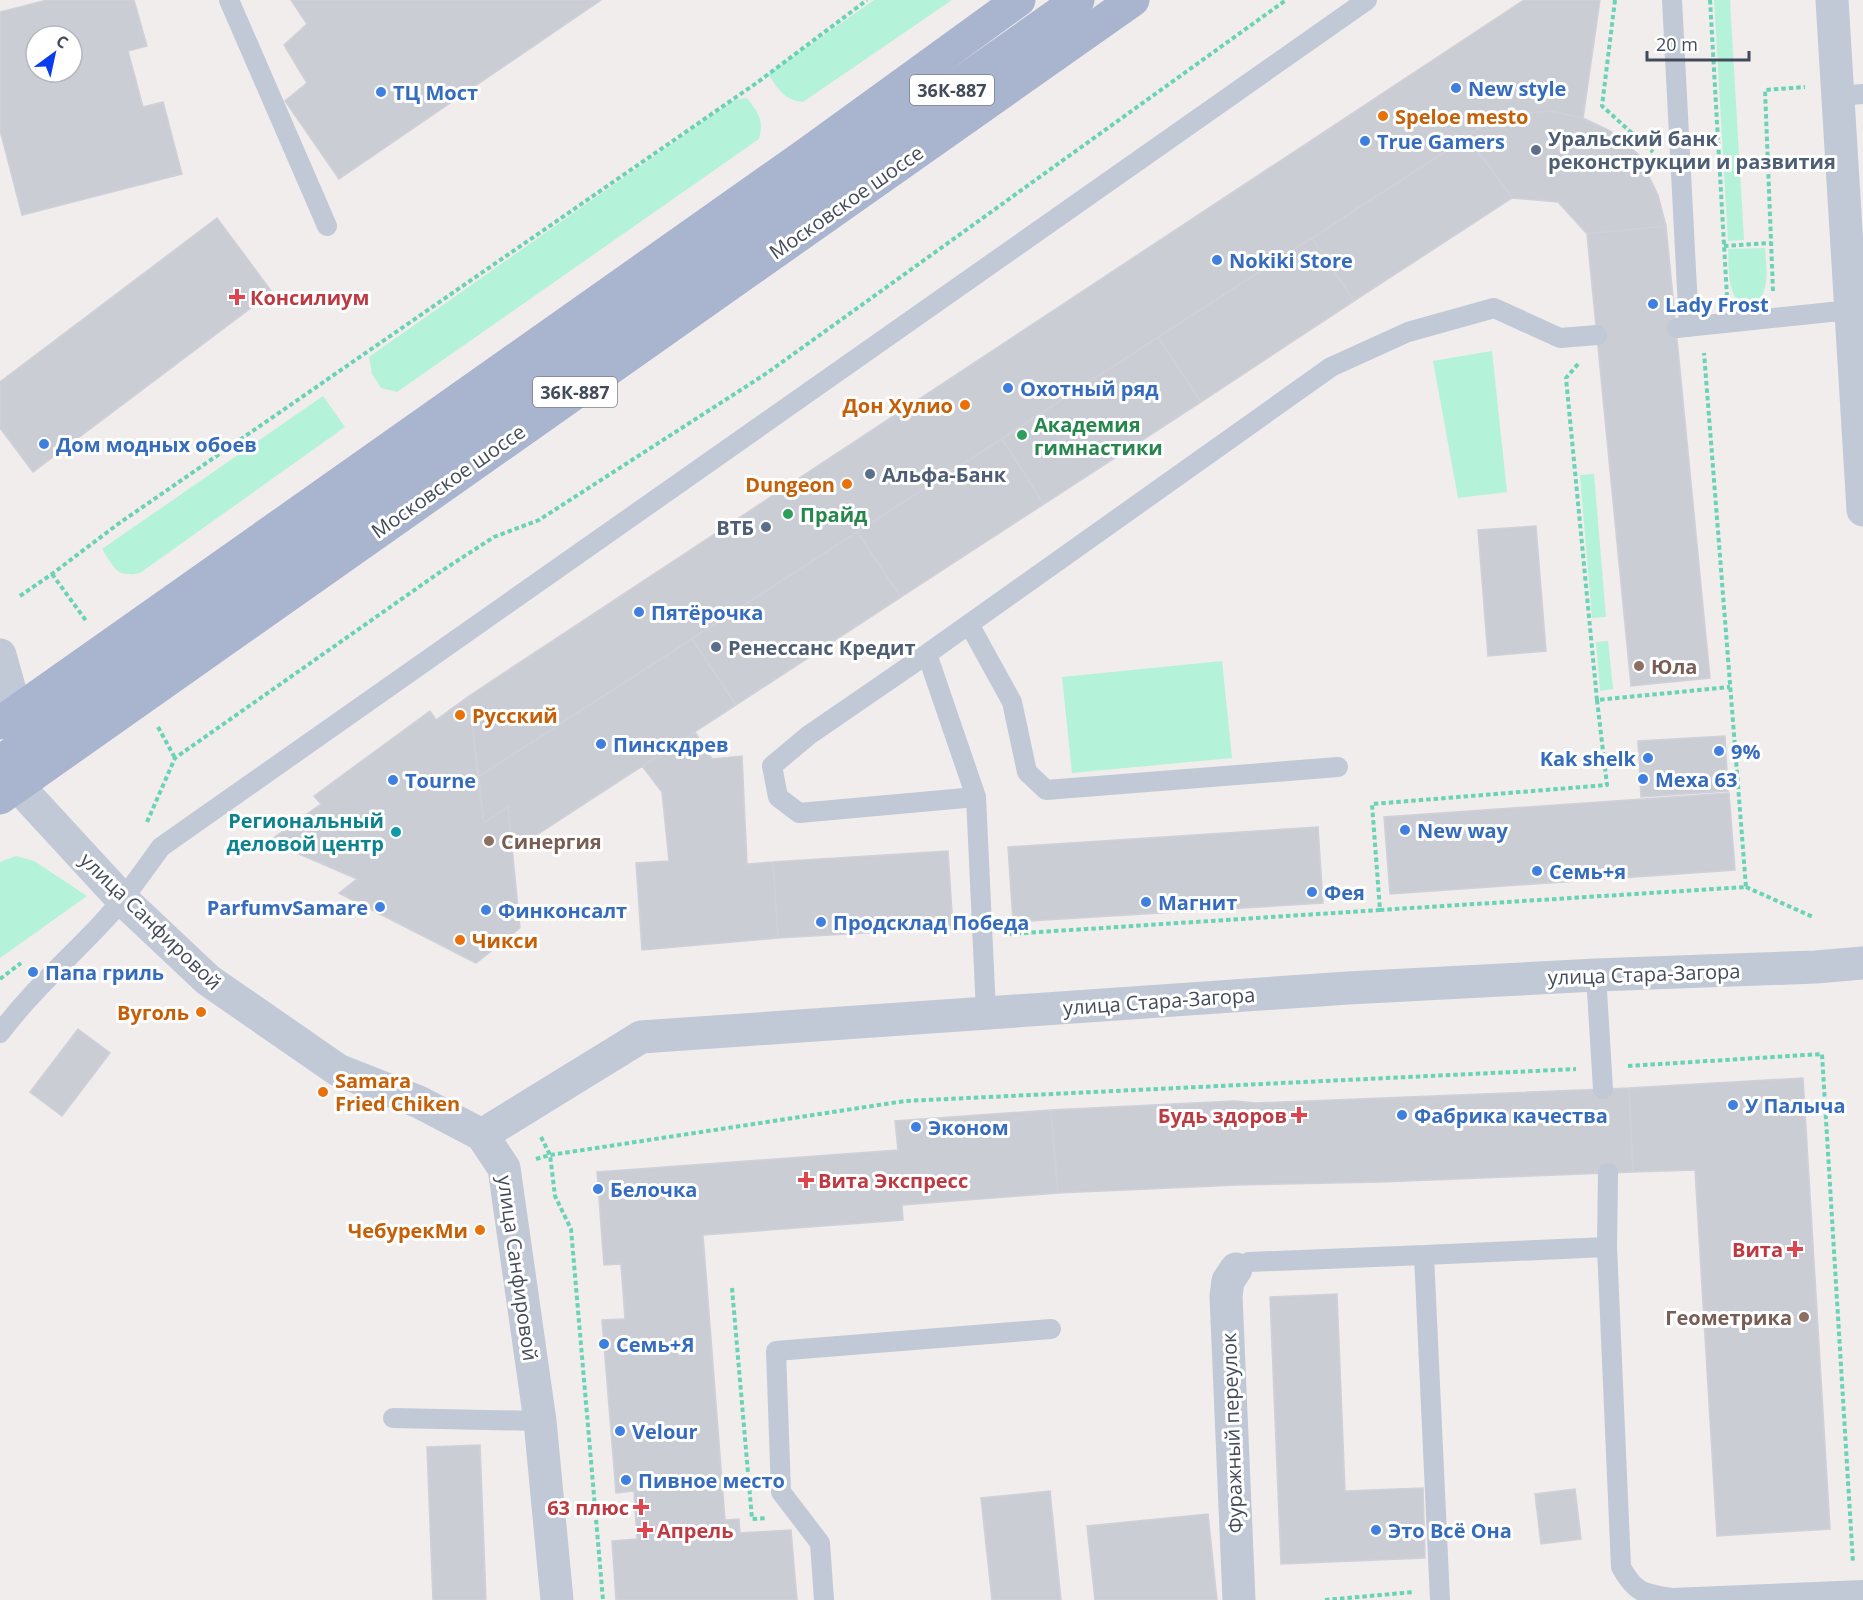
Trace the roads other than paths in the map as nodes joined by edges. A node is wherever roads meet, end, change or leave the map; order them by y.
1 (229, 0) edge
2 (1019, 0) edge
3 (1078, 0) edge
4 (1133, 0) edge
5 (1367, 0) edge
6 (1672, 0) edge
7 (1832, 0) edge
8 (1846, 91) edge
9 (327, 226) dead end
10 (1850, 310) junction
11 (1589, 335) road end
12 (1863, 510) edge
13 (969, 624) junction
14 (927, 654) junction
15 (0, 655) edge
16 (8, 718) edge
17 (1338, 767) dead end
18 (11, 772) edge
19 (976, 797) junction
20 (122, 899) junction
21 (1863, 963) edge
22 (1596, 975) junction
23 (986, 1012) junction
24 (0, 1032) edge
25 (1603, 1089) dead end
26 (482, 1135) junction
27 (1608, 1173) dead end
28 (1607, 1247) junction
29 (1424, 1255) junction
30 (1236, 1269) joint
31 (1052, 1329) dead end
32 (393, 1418) dead end
33 (540, 1421) junction
34 (1859, 1590) edge
35 (557, 1600) edge
36 (824, 1600) edge
37 (1239, 1600) edge
38 (1440, 1600) edge

1 - 9 lane
2 - 16 main road, 36К-887
3 - 18 main road, Московское шоссе / 36К-887
4 - 18 main road, Московское шоссе / 36К-887
5 - 20 lane
6 - 10 lane
7 - 8 street
8 - 10 street
10 - 12 street
11 - 13 lane
13 - 14 lane
13 - 17 lane
14 - 19 lane
14 - 19 lane
15 - 16 street
16 - 18 main road
18 - 20 street, улица Санфировой
19 - 23 lane
20 - 24 lane
20 - 26 street, улица Санфировой
21 - 22 street, улица Стара-Загора
22 - 23 street, улица Стара-Загора
22 - 25 lane
23 - 26 street, улица Стара-Загора
26 - 33 street, улица Санфировой
27 - 28 lane
28 - 29 lane
28 - 34 lane
29 - 30 lane
29 - 38 lane
30 - 37 street, Фуражный переулок
31 - 36 lane
32 - 33 lane
33 - 35 street, улица Санфировой

